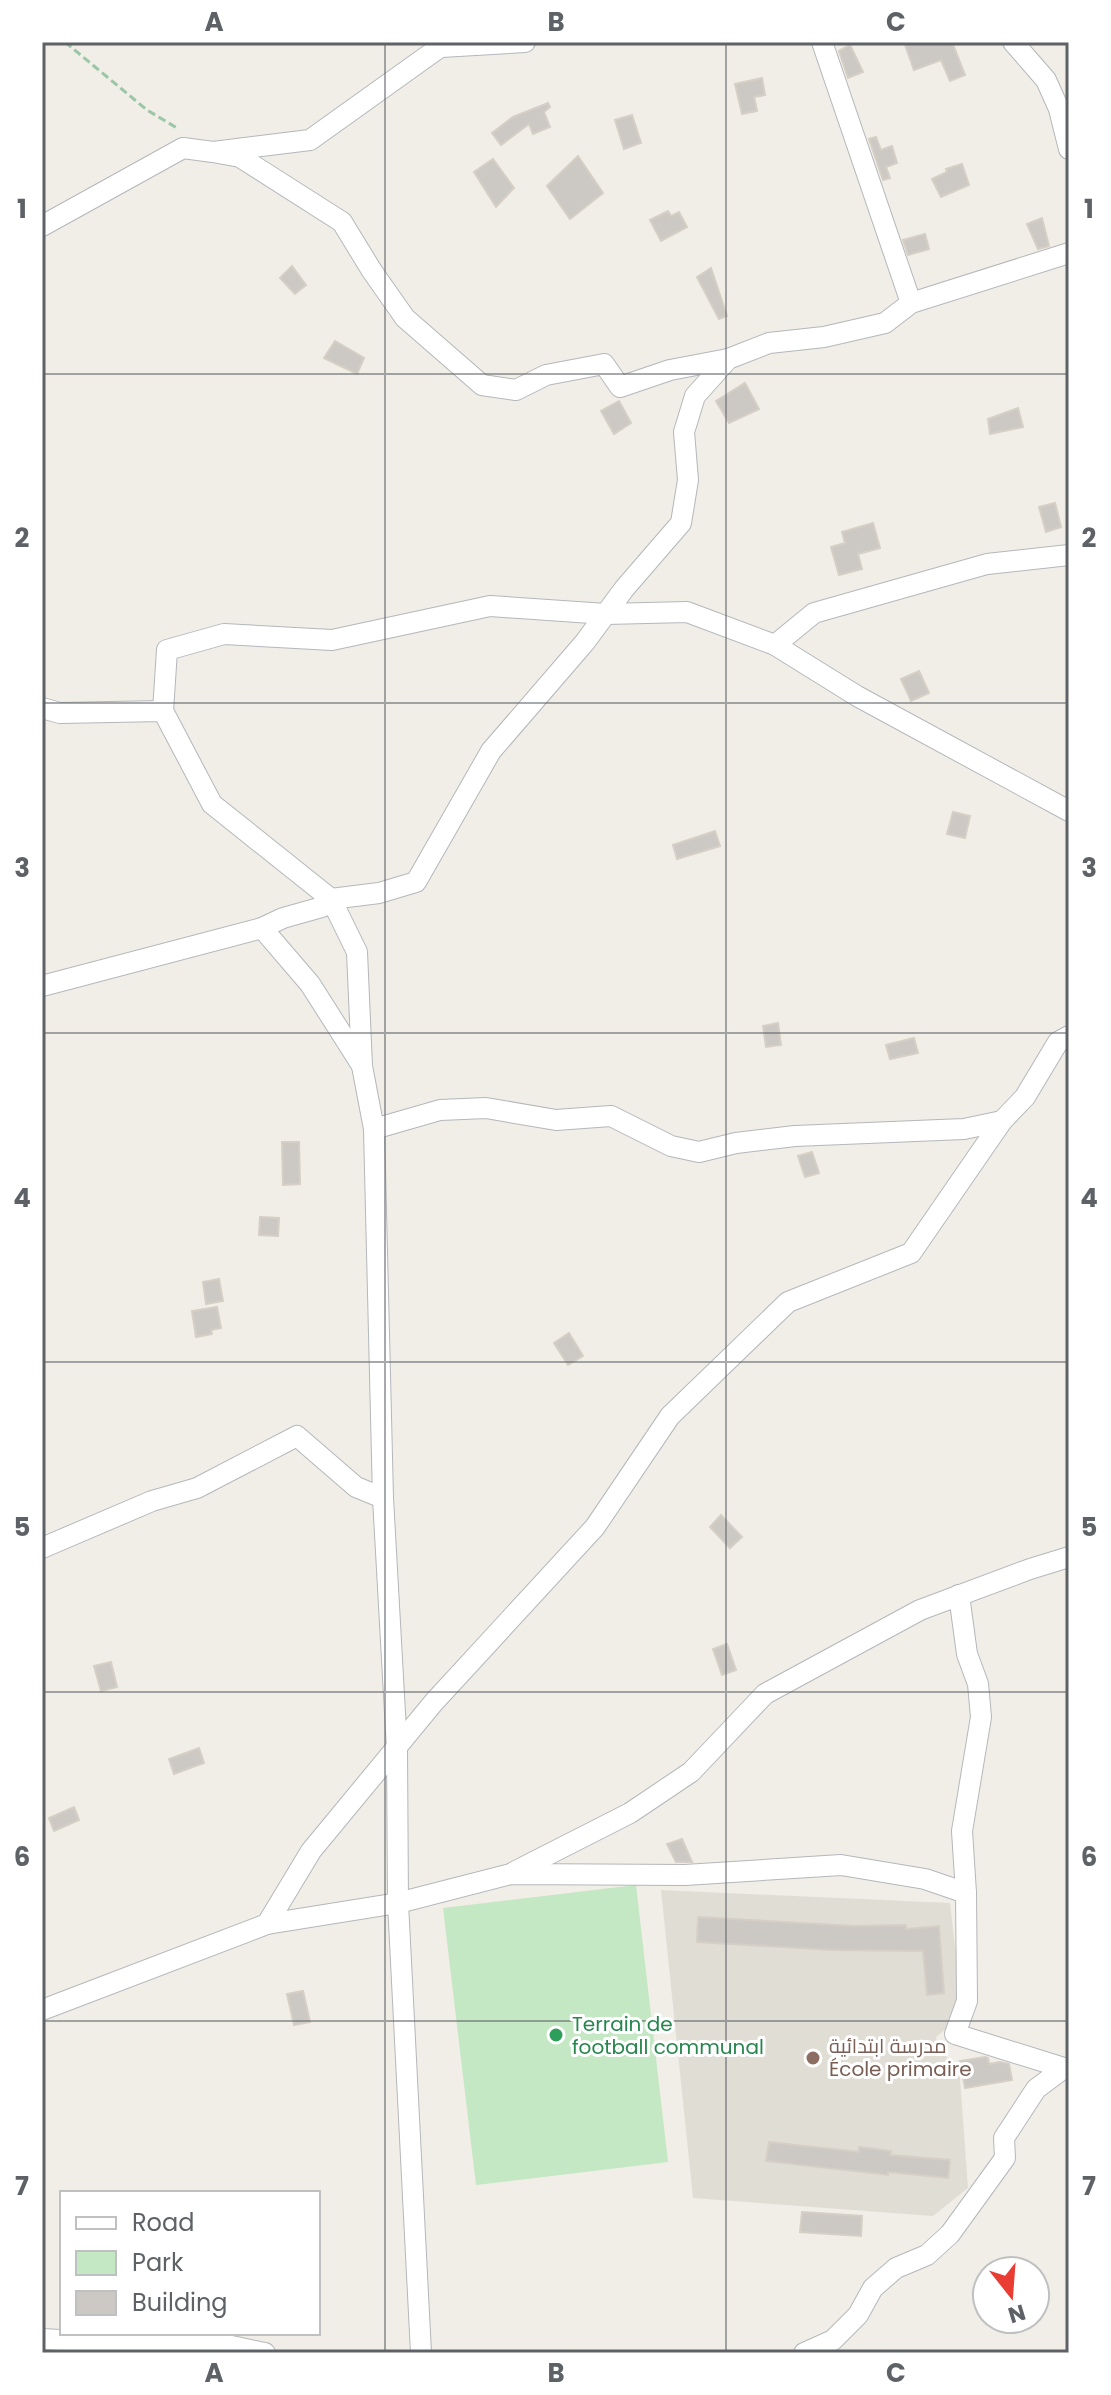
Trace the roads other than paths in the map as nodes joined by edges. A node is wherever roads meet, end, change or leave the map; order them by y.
1 (525, 42) edge
2 (822, 42) edge
3 (1013, 42) edge
4 (444, 44) edge
5 (1069, 149) edge
6 (213, 152) junction
7 (42, 226) edge
8 (1069, 253) edge
9 (911, 303) junction
10 (728, 359) junction
11 (1069, 555) edge
12 (606, 614) junction
13 (775, 645) junction
14 (42, 708) edge
15 (163, 711) junction
16 (1069, 811) edge
17 (331, 899) junction
18 (262, 928) junction
19 (42, 986) edge
20 (1069, 1036) edge
21 (362, 1066) junction
22 (1002, 1121) junction
23 (374, 1129) junction
24 (383, 1498) junction
25 (42, 1548) edge
26 (1069, 1557) edge
27 (959, 1595) junction
28 (397, 1749) junction
29 (511, 1874) junction
30 (966, 1893) junction
31 (398, 1903) junction
32 (267, 1924) junction
33 (42, 2010) edge
34 (1066, 2068) edge
35 (42, 2339) edge
36 (167, 2340) junction
37 (148, 2353) edge
38 (265, 2353) edge
39 (421, 2353) edge
40 (804, 2353) edge

1 - 4 street
2 - 9 street
3 - 5 street
4 - 6 street
6 - 7 street
6 - 10 street
8 - 9 street
9 - 10 street
10 - 12 street
11 - 13 street
12 - 13 street
12 - 15 street
12 - 17 street
13 - 16 street
14 - 15 street
15 - 17 street
17 - 18 street
17 - 21 street
18 - 19 street
18 - 21 street
20 - 22 street
21 - 23 street
22 - 23 street
22 - 28 street
23 - 24 street
24 - 25 street
24 - 28 street
26 - 27 street
27 - 29 street
27 - 30 street
28 - 31 street
28 - 32 street
29 - 30 street
29 - 31 street
30 - 34 street
31 - 32 street
31 - 39 street
32 - 33 street
34 - 40 street
35 - 36 street
36 - 37 street
36 - 38 street

